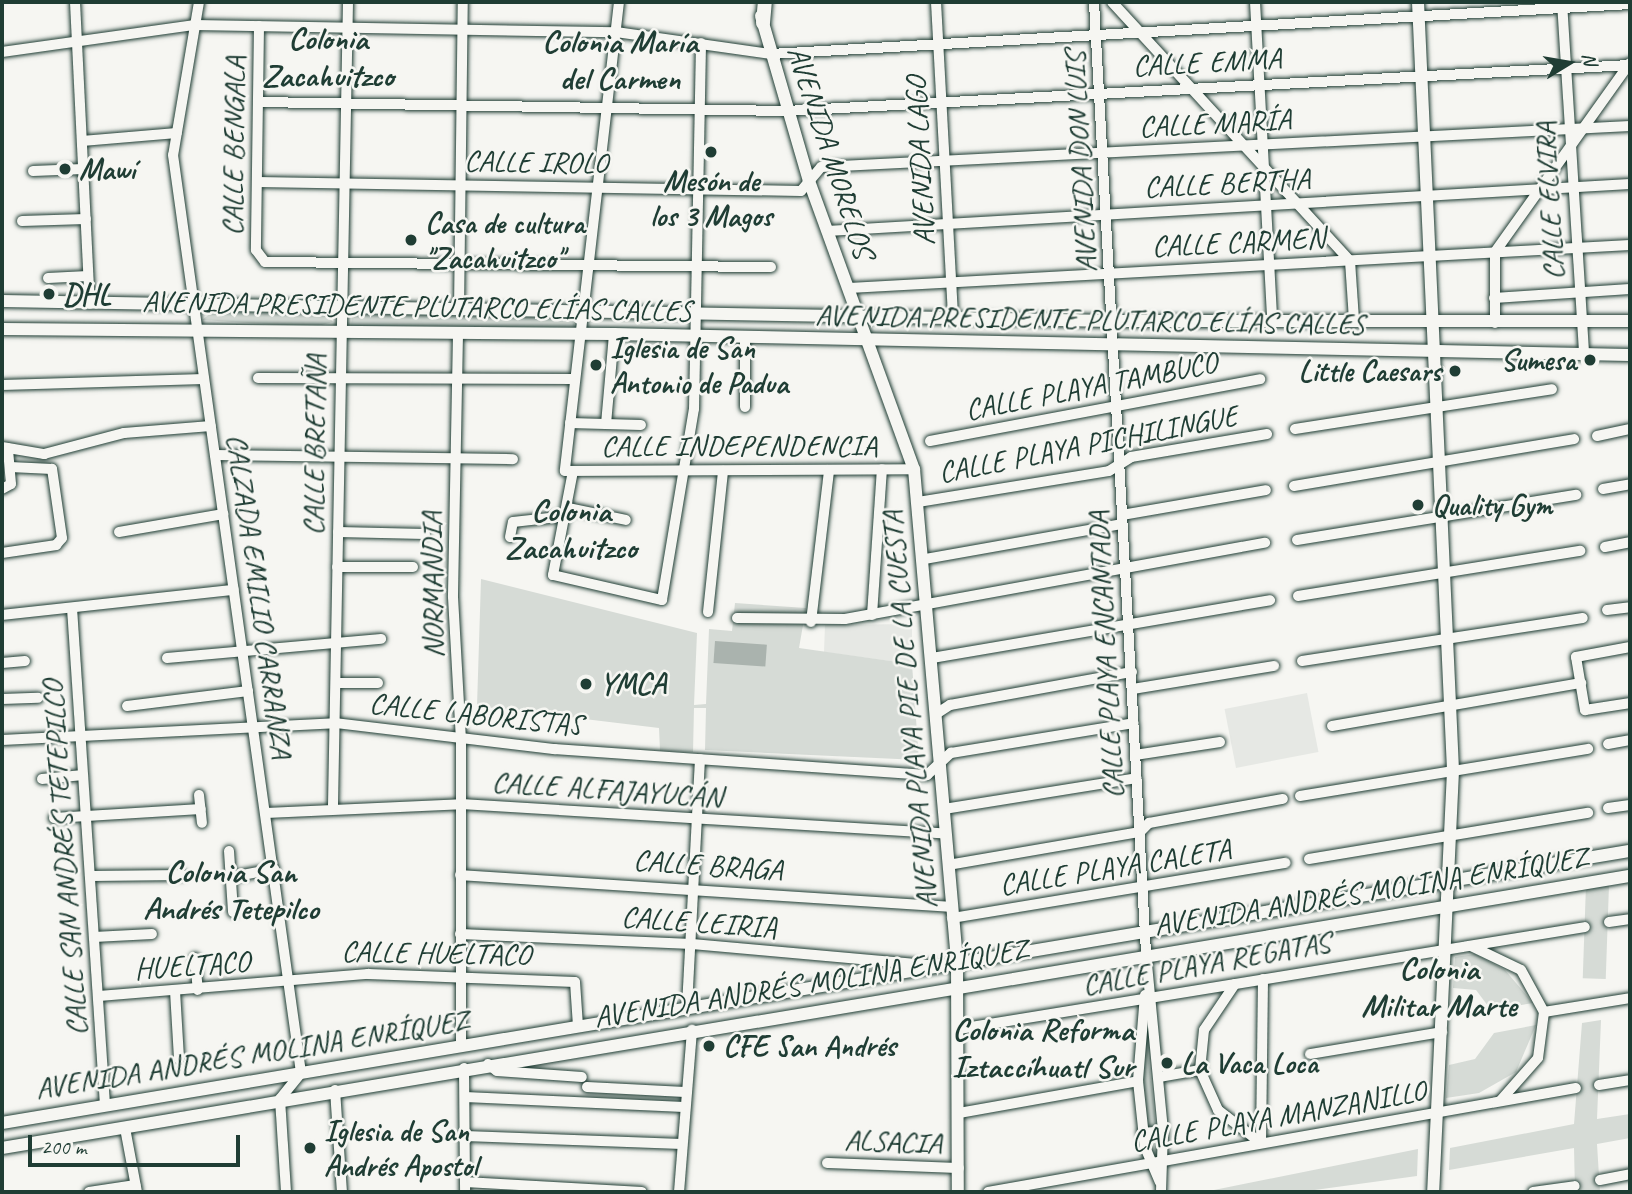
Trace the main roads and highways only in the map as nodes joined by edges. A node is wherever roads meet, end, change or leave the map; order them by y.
1 (758, 2) edge
2 (765, 2) edge
3 (1418, 8) edge
4 (763, 23) junction
5 (2, 301) edge
6 (860, 317) junction
7 (1630, 321) edge
8 (1433, 322) junction
9 (2, 329) edge
10 (869, 341) junction
11 (1434, 352) junction
12 (1630, 355) edge
13 (1630, 851) edge
14 (1630, 876) edge
15 (1451, 881) junction
16 (1450, 902) junction
17 (957, 962) junction
18 (958, 985) junction
19 (2, 1123) edge
20 (2, 1148) edge
21 (958, 1192) edge
22 (1433, 1192) edge

1 - 4 main road, AVENIDA MORELOS
2 - 4 highway
3 - 8 main road
4 - 6 main road, AVENIDA MORELOS
5 - 6 main road, AVENIDA PRESIDENTE PLUTARCO ELÍAS CALLES
6 - 8 main road, AVENIDA PRESIDENTE PLUTARCO ELÍAS CALLES
6 - 10 main road, AVENIDA PLAYA PIE DE LA CUESTA
7 - 8 main road, AVENIDA PRESIDENTE PLUTARCO ELÍAS CALLES
8 - 11 main road
9 - 10 main road, AVENIDA PRESIDENTE PLUTARCO ELÍAS CALLES
10 - 11 main road, AVENIDA PRESIDENTE PLUTARCO ELÍAS CALLES
10 - 17 main road, AVENIDA PLAYA PIE DE LA CUESTA
11 - 12 main road, AVENIDA PRESIDENTE PLUTARCO ELÍAS CALLES
11 - 15 main road
13 - 15 main road, AVENIDA ANDRÉS MOLINA ENRÍQUEZ
14 - 16 main road, AVENIDA ANDRÉS MOLINA ENRÍQUEZ
15 - 16 main road
15 - 17 main road, AVENIDA ANDRÉS MOLINA ENRÍQUEZ
16 - 18 main road, AVENIDA ANDRÉS MOLINA ENRÍQUEZ
16 - 22 main road
17 - 18 main road, AVENIDA PLAYA PIE DE LA CUESTA
17 - 19 main road, AVENIDA ANDRÉS MOLINA ENRÍQUEZ
18 - 20 main road, AVENIDA ANDRÉS MOLINA ENRÍQUEZ
18 - 21 main road, AVENIDA PLAYA PIE DE LA CUESTA

